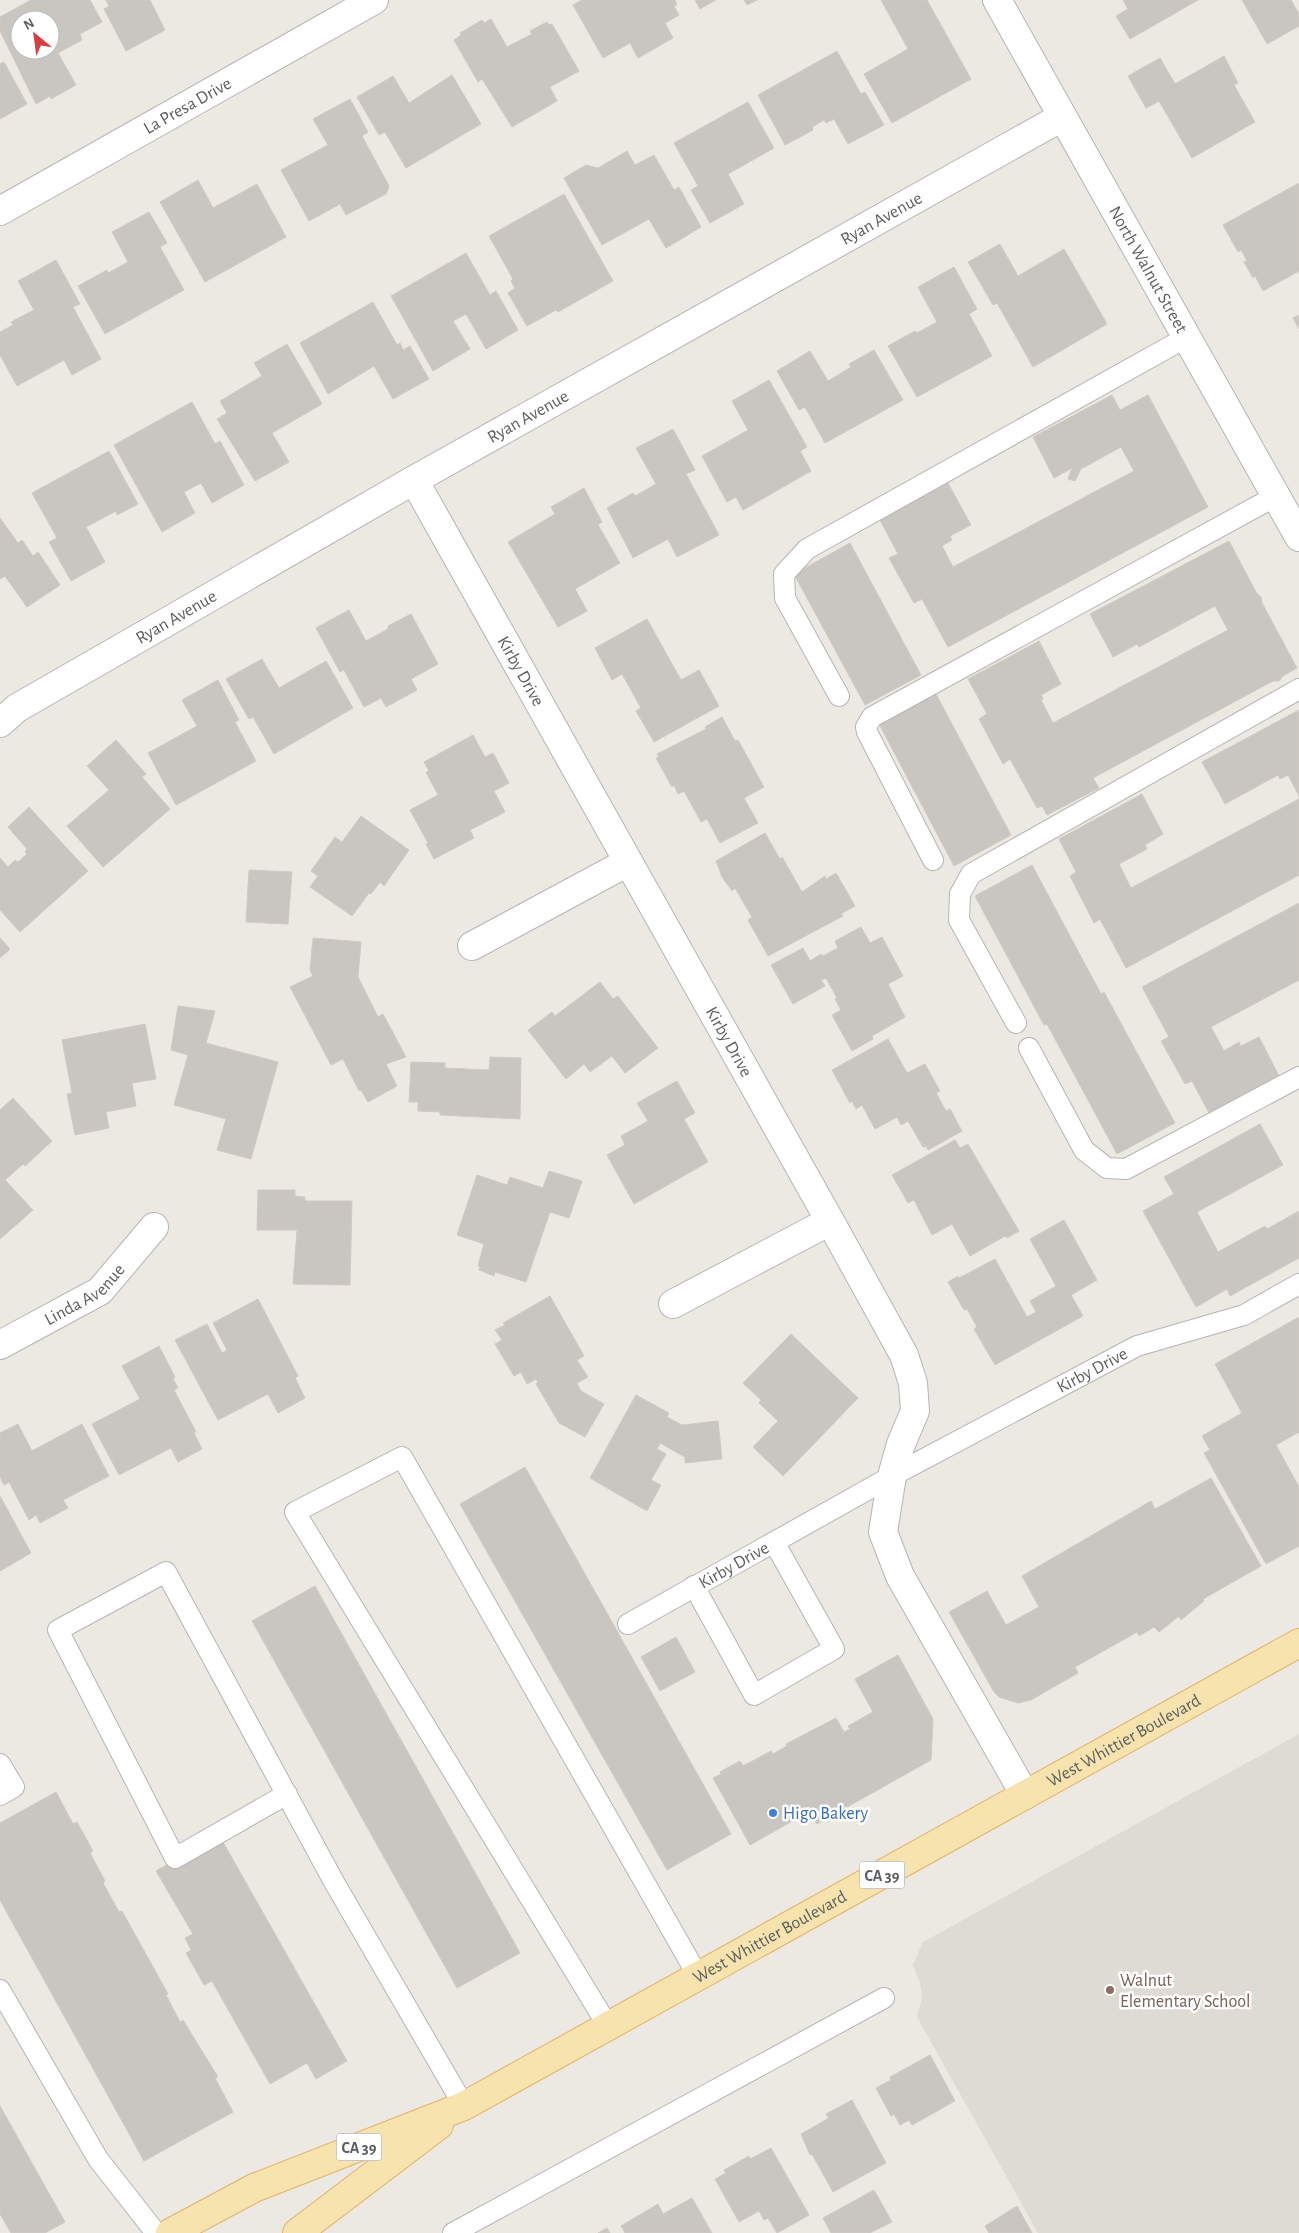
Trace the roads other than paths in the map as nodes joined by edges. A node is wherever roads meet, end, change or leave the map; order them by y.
1 (374, 0) edge
2 (997, 0) edge
3 (1062, 117) junction
4 (0, 211) edge
5 (1187, 337) junction
6 (414, 480) junction
7 (1276, 496) junction
8 (1299, 537) edge
9 (1299, 689) edge
10 (839, 696) dead end
11 (0, 723) edge
12 (933, 860) dead end
13 (628, 862) junction
14 (472, 946) dead end
15 (1016, 1023) dead end
16 (1029, 1048) dead end
17 (1299, 1077) edge
18 (830, 1221) junction
19 (154, 1227) dead end
20 (1299, 1284) edge
21 (673, 1304) dead end
22 (0, 1345) edge
23 (892, 1476) junction
24 (774, 1542) junction
25 (694, 1586) junction
26 (628, 1624) dead end
27 (1299, 1643) edge
28 (0, 1764) edge
29 (287, 1794) junction
30 (0, 1795) edge
31 (1025, 1796) junction
32 (698, 1976) junction
33 (0, 1990) edge
34 (884, 1998) dead end
35 (608, 2026) junction
36 (464, 2106) junction
37 (156, 2233) edge
38 (170, 2233) edge
39 (297, 2233) edge
40 (453, 2233) edge

1 - 4 street, La Presa Drive
2 - 3 street, North Walnut Street
3 - 5 street, North Walnut Street
3 - 6 street, Ryan Avenue
5 - 7 street, North Walnut Street
5 - 10 lane
6 - 11 street, Ryan Avenue
6 - 13 street, Kirby Drive
7 - 8 street, North Walnut Street
7 - 12 lane
9 - 15 lane
13 - 14 street
13 - 18 street, Kirby Drive
16 - 17 lane
18 - 21 street
18 - 23 street, Kirby Drive
19 - 22 street, Linda Avenue
20 - 23 lane, Kirby Drive
23 - 24 lane, Kirby Drive
23 - 31 street, Kirby Drive
24 - 25 lane, Kirby Drive
24 - 25 lane
25 - 26 lane, Kirby Drive
27 - 31 main road, West Whittier Boulevard / CA 39
28 - 30 lane
29 - 29 lane
29 - 36 lane
31 - 32 main road, West Whittier Boulevard / CA 39
32 - 35 main road, West Whittier Boulevard / CA 39
32 - 35 lane
33 - 37 lane
34 - 40 lane
35 - 36 main road, West Whittier Boulevard / CA 39
36 - 38 main road, West Whittier Boulevard / CA 39
36 - 39 main road, CA 39

